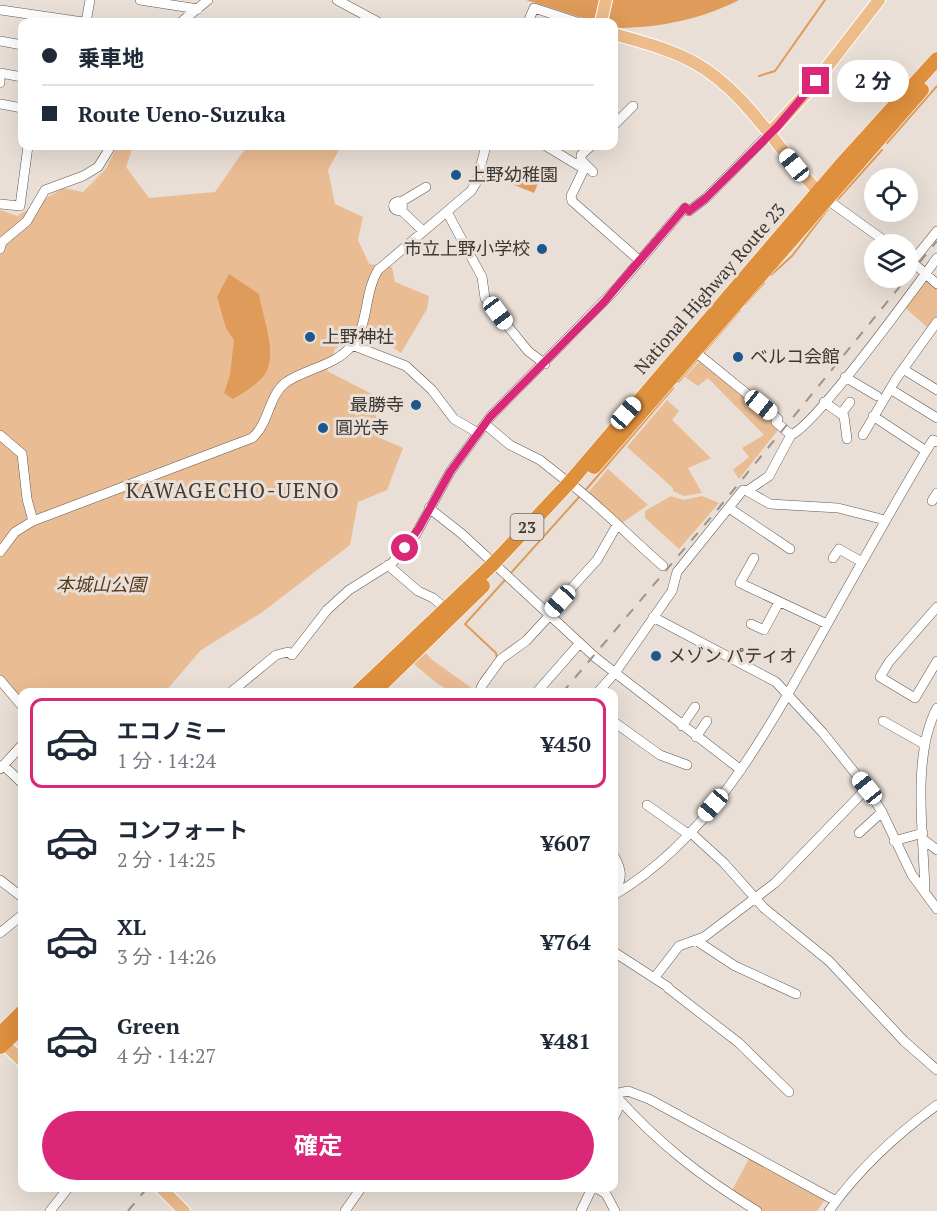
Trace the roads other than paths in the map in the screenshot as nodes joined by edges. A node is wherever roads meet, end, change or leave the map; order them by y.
1 (2, 0) edge
2 (90, 0) edge
3 (140, 0) edge
4 (208, 0) edge
5 (337, 0) edge
6 (606, 0) edge
7 (879, 0) edge
8 (198, 9) junction
9 (0, 13) edge
10 (48, 18) edge
11 (88, 18) edge
12 (186, 18) edge
13 (371, 18) edge
14 (530, 18) edge
15 (565, 18) edge
16 (602, 18) edge
17 (618, 35) edge
18 (0, 41) edge
19 (18, 44) edge
20 (937, 58) edge
21 (937, 72) edge
22 (0, 73) edge
23 (18, 75) edge
24 (0, 104) edge
25 (633, 106) dead end
26 (18, 107) edge
27 (618, 120) edge
28 (769, 134) junction
29 (27, 150) edge
30 (109, 150) edge
31 (485, 150) edge
32 (561, 150) edge
33 (587, 150) edge
34 (593, 172) dead end
35 (426, 187) dead end
36 (822, 195) junction
37 (0, 204) edge
38 (447, 212) junction
39 (423, 231) junction
40 (937, 231) edge
41 (875, 234) edge
42 (0, 249) edge
43 (918, 251) edge
44 (937, 258) edge
45 (640, 261) junction
46 (918, 266) edge
47 (926, 273) junction
48 (937, 284) edge
49 (937, 322) edge
50 (352, 345) junction
51 (693, 350) junction
52 (545, 364) junction
53 (903, 369) junction
54 (845, 377) junction
55 (890, 389) junction
56 (937, 390) edge
57 (877, 396) dead end
58 (824, 402) junction
59 (850, 402) dead end
60 (841, 414) junction
61 (873, 416) junction
62 (937, 418) edge
63 (485, 424) junction
64 (478, 433) junction
65 (0, 435) edge
66 (791, 435) junction
67 (863, 435) dead end
68 (847, 439) dead end
69 (937, 442) edge
70 (926, 451) junction
71 (572, 485) junction
72 (747, 491) junction
73 (429, 508) junction
74 (729, 508) junction
75 (33, 520) junction
76 (885, 520) junction
77 (617, 525) junction
78 (790, 549) dead end
79 (0, 552) edge
80 (754, 558) dead end
81 (833, 558) dead end
82 (862, 562) junction
83 (388, 565) junction
84 (663, 566) dead end
85 (496, 567) junction
86 (779, 602) junction
87 (937, 607) edge
88 (446, 609) junction
89 (548, 615) junction
90 (653, 617) junction
91 (751, 624) dead end
92 (827, 624) junction
93 (579, 644) junction
94 (937, 661) edge
95 (615, 673) junction
96 (0, 680) edge
97 (236, 688) edge
98 (362, 688) edge
99 (378, 688) edge
100 (481, 688) edge
101 (540, 688) edge
102 (602, 688) edge
103 (788, 694) junction
104 (18, 701) edge
105 (695, 707) dead end
106 (937, 708) edge
107 (707, 721) dead end
108 (883, 721) dead end
109 (618, 725) edge
110 (682, 726) junction
111 (696, 737) junction
112 (924, 744) junction
113 (18, 749) edge
114 (687, 765) dead end
115 (2, 767) edge
116 (741, 770) junction
117 (18, 780) edge
118 (867, 788) junction
119 (647, 805) dead end
120 (882, 812) junction
121 (689, 833) junction
122 (859, 833) dead end
123 (923, 836) junction
124 (894, 841) junction
125 (937, 850) edge
126 (618, 864) edge
127 (0, 880) edge
128 (618, 885) edge
129 (618, 890) edge
130 (925, 893) junction
131 (18, 894) edge
132 (754, 897) junction
133 (937, 909) edge
134 (18, 918) edge
135 (0, 933) edge
136 (697, 941) junction
137 (618, 954) edge
138 (655, 977) junction
139 (796, 994) dead end
140 (18, 1018) edge
141 (18, 1030) edge
142 (1, 1041) edge
143 (18, 1057) edge
144 (937, 1070) edge
145 (789, 1092) dead end
146 (618, 1093) edge
147 (618, 1099) edge
148 (621, 1102) junction
149 (937, 1105) edge
150 (618, 1108) edge
151 (65, 1192) edge
152 (165, 1192) edge
153 (358, 1192) edge
154 (590, 1192) edge
155 (603, 1192) edge
156 (836, 1201) junction
157 (50, 1211) edge
158 (184, 1211) edge
159 (345, 1211) edge
160 (581, 1211) edge
161 (615, 1211) edge
162 (757, 1211) edge
163 (829, 1211) edge

1 - 9 street
2 - 11 street
3 - 8 street
4 - 8 street
5 - 13 street
6 - 16 main road
7 - 28 main road
8 - 12 street
9 - 10 street
14 - 15 street
17 - 28 main road
18 - 19 street
20 - 36 highway, National Highway Route 23 / 23
21 - 36 highway, National Highway Route 23 / 23
22 - 23 street
24 - 26 street
25 - 27 street
28 - 36 main road
28 - 45 street
29 - 37 street
30 - 42 street
31 - 38 street
32 - 45 street
33 - 34 street
35 - 39 street
36 - 41 street
36 - 51 highway, National Highway Route 23 / 23
36 - 71 highway, National Highway Route 23 / 23
38 - 39 street
38 - 52 street
39 - 50 street
40 - 43 street
44 - 47 street
45 - 52 street
46 - 47 street
47 - 48 street
47 - 54 street
49 - 53 street
50 - 64 street
50 - 75 street
51 - 66 street
51 - 71 highway, National Highway Route 23 / 23
52 - 63 street
53 - 55 street
53 - 56 street
54 - 57 street
54 - 58 street
55 - 61 street
55 - 62 street
58 - 60 street
58 - 66 street
59 - 60 street
60 - 68 street
61 - 67 street
61 - 70 street
63 - 64 street
63 - 71 street
64 - 73 street
65 - 75 street
66 - 72 street
69 - 70 street
70 - 76 street
71 - 77 street
71 - 85 highway, National Highway Route 23 / 23
72 - 74 street
72 - 76 street
73 - 83 street
73 - 85 street
74 - 78 street
74 - 90 street
75 - 79 street
76 - 82 street
77 - 84 street
77 - 89 street
80 - 86 street
81 - 82 street
82 - 92 street
83 - 88 street
83 - 97 street
85 - 88 highway, National Highway Route 23 / 23
85 - 89 street
85 - 99 highway, National Highway Route 23 / 23
86 - 91 street
86 - 92 street
87 - 94 street
88 - 98 highway, National Highway Route 23 / 23
89 - 93 street
89 - 100 street
90 - 95 street
90 - 103 street
92 - 103 street
93 - 95 street
93 - 101 street
95 - 102 street
95 - 110 street
96 - 104 street
103 - 116 street
103 - 118 street
105 - 110 street
106 - 112 street
107 - 111 street
108 - 112 street
109 - 114 street
110 - 111 street
111 - 116 street
112 - 123 street
113 - 115 street
115 - 117 street
116 - 121 street
118 - 120 street
118 - 132 street
119 - 121 street
120 - 122 street
120 - 124 street
121 - 129 street
121 - 132 street
123 - 124 street
123 - 125 street
123 - 130 street
124 - 130 street
126 - 128 street
127 - 131 street
130 - 133 street
132 - 136 street
132 - 144 street
134 - 135 street
136 - 138 street
136 - 139 street
137 - 138 street
138 - 145 street
140 - 142 highway
141 - 142 highway
142 - 143 main road
146 - 156 street
147 - 148 street
148 - 150 street
148 - 162 street
149 - 156 street
151 - 157 street
152 - 158 main road
153 - 159 street
154 - 160 street
155 - 161 street
156 - 163 street

